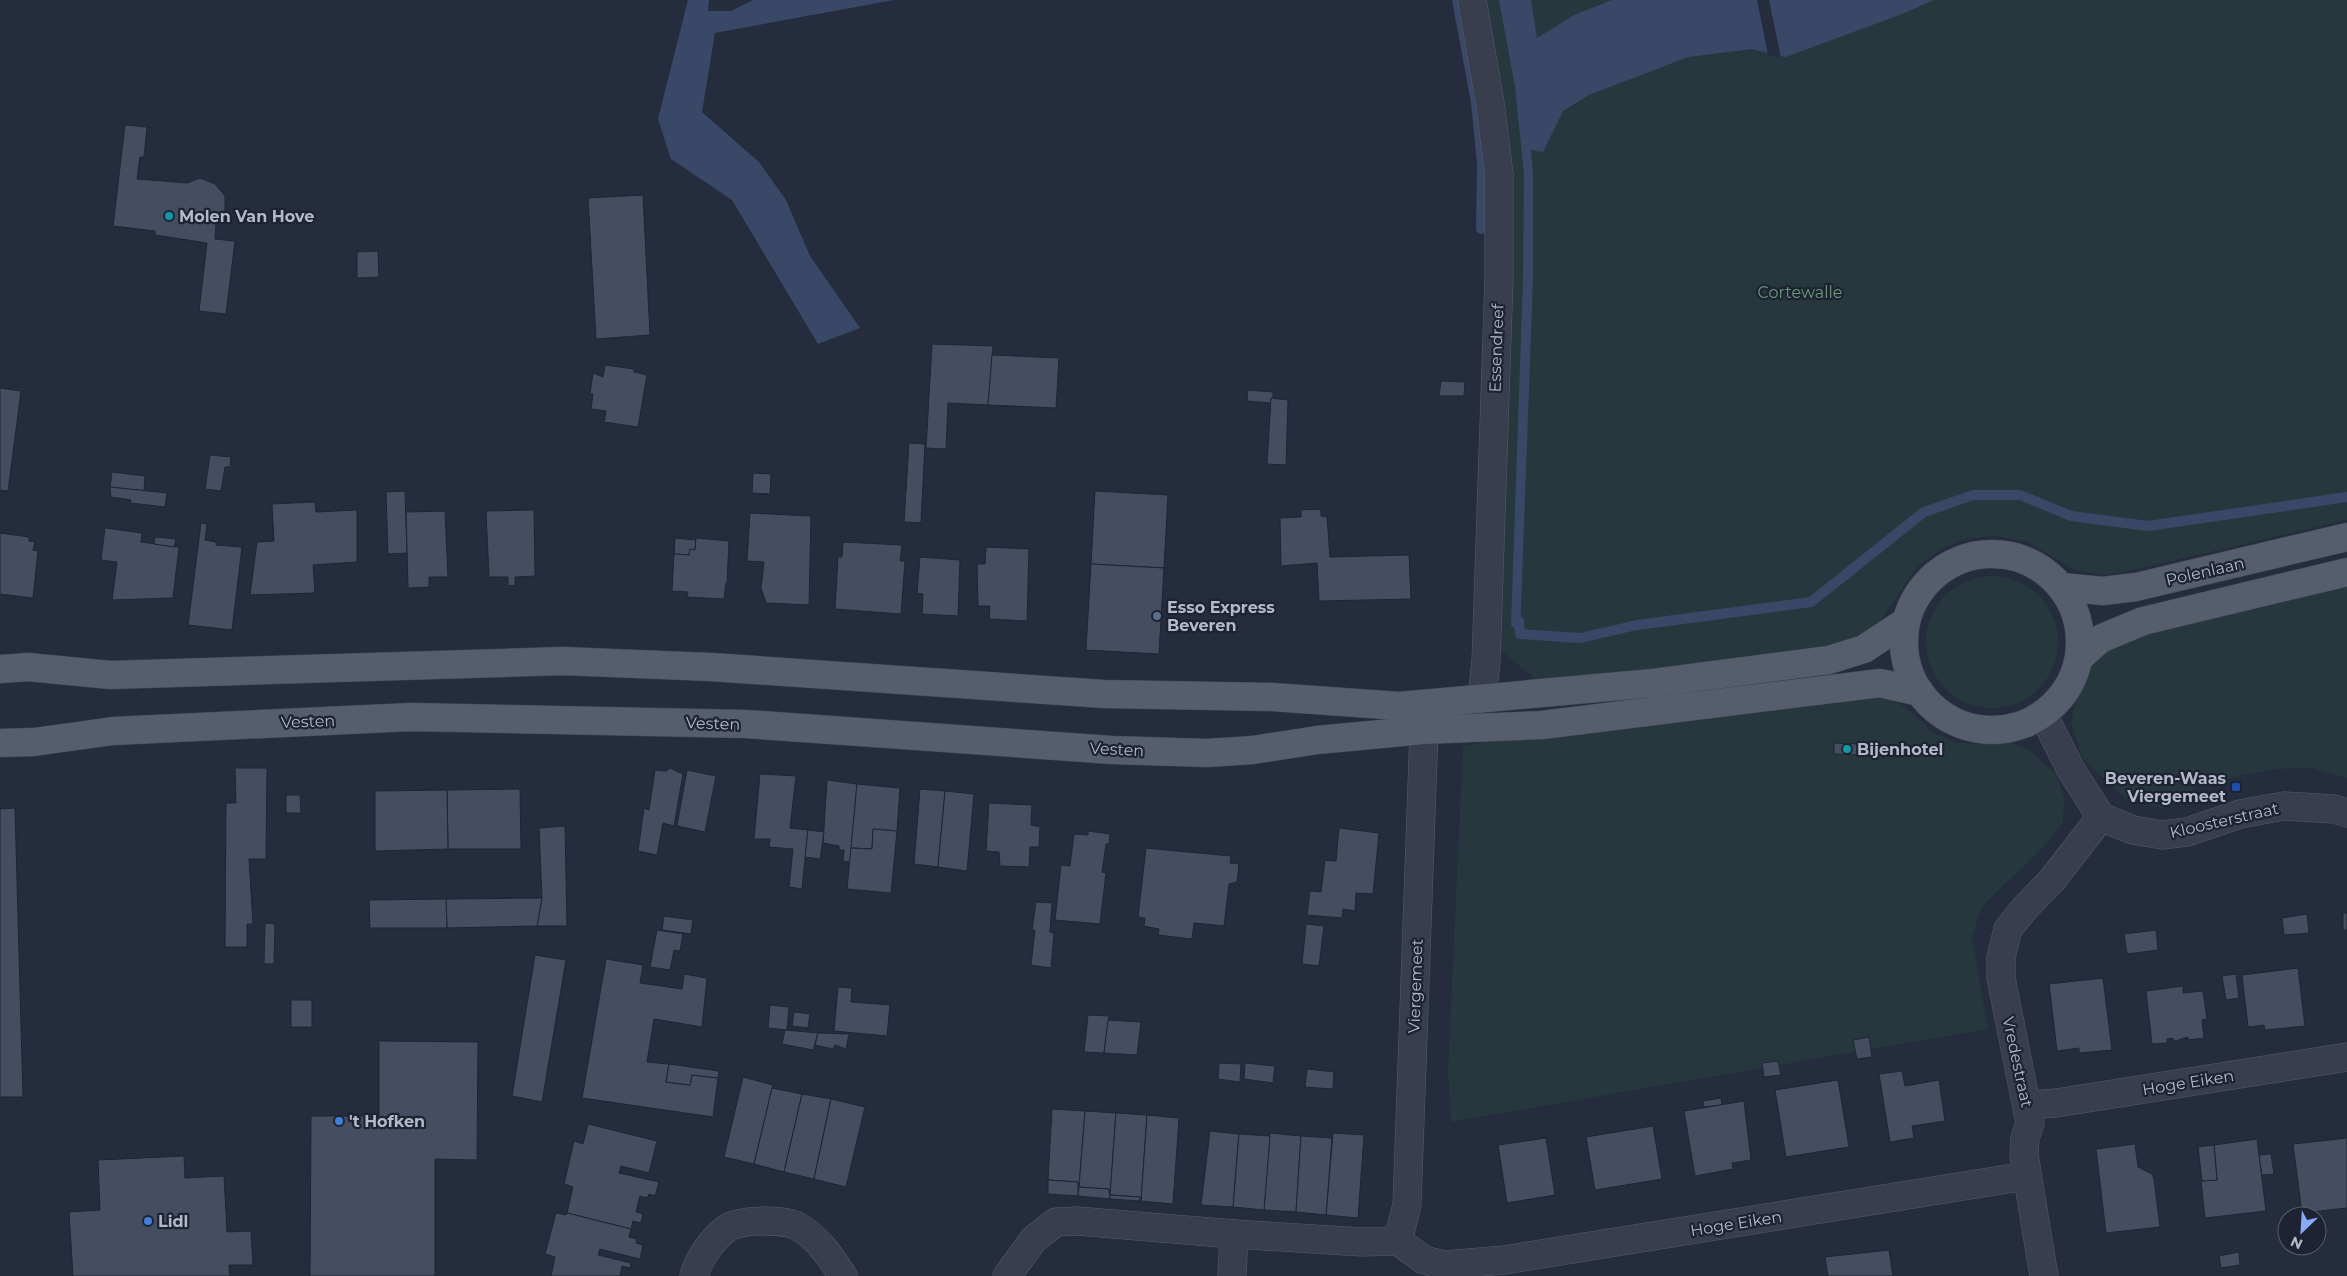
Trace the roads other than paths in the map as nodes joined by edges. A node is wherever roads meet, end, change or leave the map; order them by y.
1 (1472, 0) edge
2 (2347, 537) edge
3 (2347, 572) edge
4 (2062, 587) junction
5 (1905, 622) junction
6 (2080, 657) junction
7 (0, 669) edge
8 (1920, 692) junction
9 (1482, 698) junction
10 (2043, 714) junction
11 (1424, 730) junction
12 (0, 743) edge
13 (2347, 813) edge
14 (2101, 817) junction
15 (2347, 1057) edge
16 (2028, 1105) junction
17 (2026, 1176) junction
18 (1234, 1234) junction
19 (1398, 1241) junction
20 (694, 1276) edge
21 (843, 1276) edge
22 (1007, 1276) edge
23 (1232, 1276) edge
24 (2044, 1276) edge

1 - 9 street, Essendreef
2 - 4 main road, Polenlaan
3 - 6 main road, Polenlaan
4 - 5 main road
4 - 6 main road
5 - 8 main road
5 - 9 main road
6 - 10 main road
7 - 9 main road
8 - 10 main road
8 - 11 main road, Vesten
10 - 14 street
11 - 12 main road, Vesten
11 - 19 street, Viergemeet
13 - 14 street, Kloosterstraat
14 - 16 street, Vredestraat
15 - 16 street, Hoge Eiken
16 - 17 street, Vredestraat
17 - 19 street, Hoge Eiken
17 - 24 street, Vredestraat
18 - 19 street
18 - 22 street
18 - 23 street
20 - 21 street

